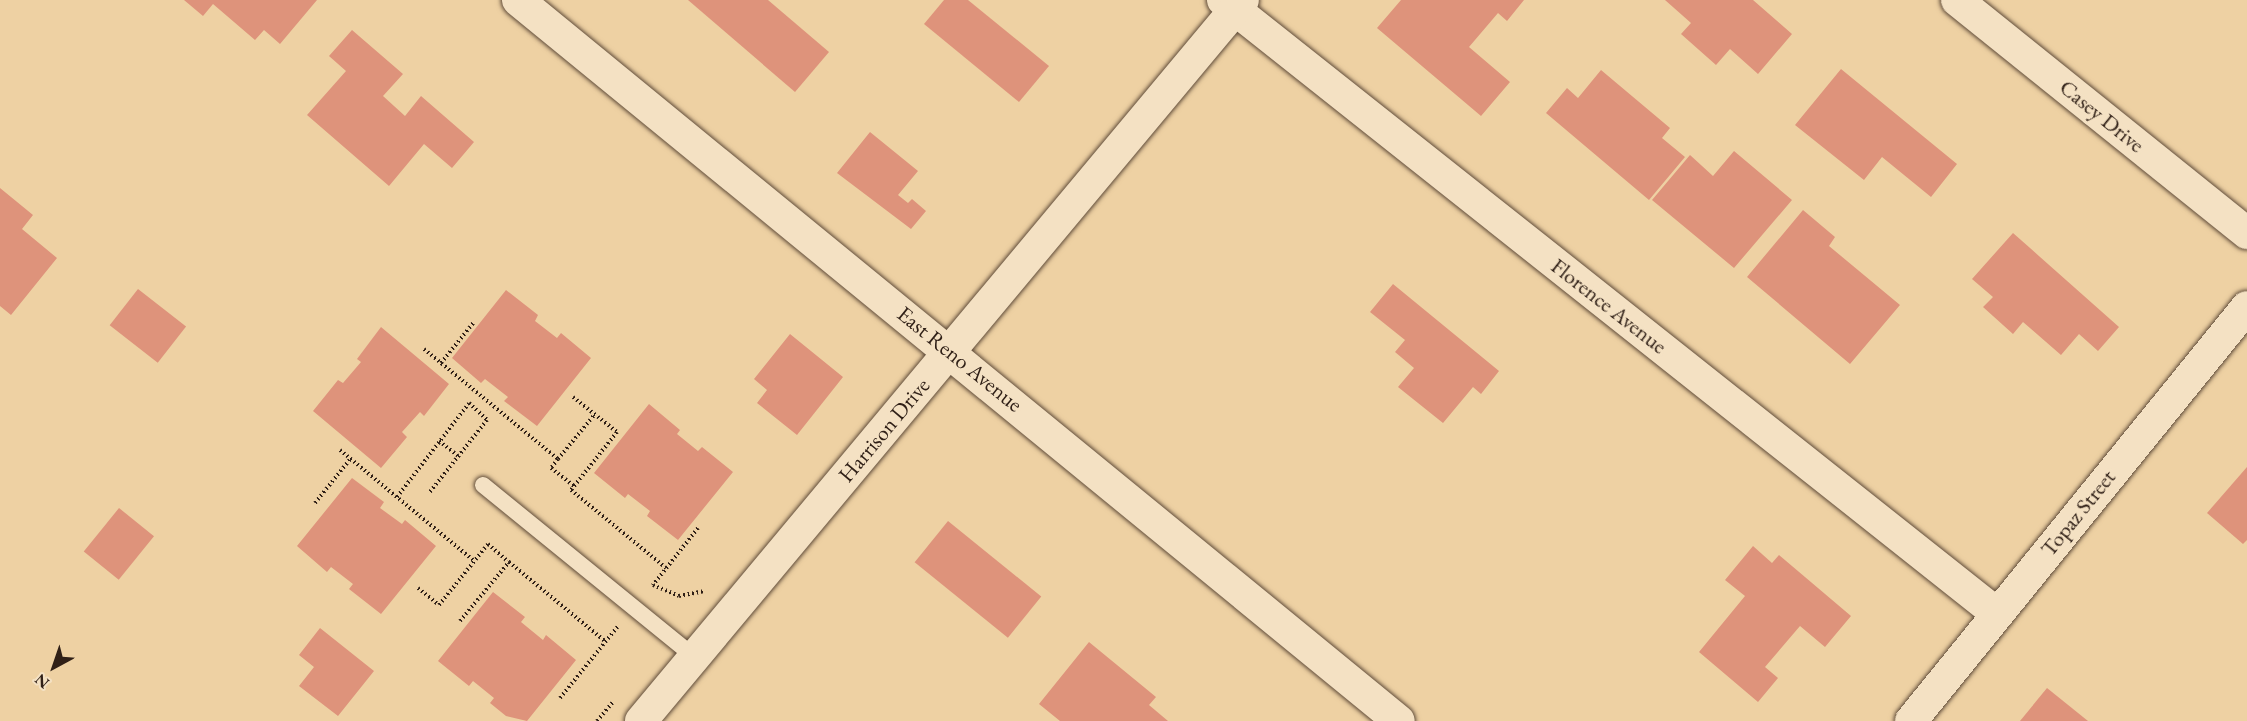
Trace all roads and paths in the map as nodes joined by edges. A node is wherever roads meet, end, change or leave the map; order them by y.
1 (518, 0) edge
2 (1957, 0) edge
3 (1234, 3) edge
4 (2247, 232) edge
5 (2247, 306) edge
6 (474, 322) dead end
7 (424, 349) dead end
8 (950, 351) junction
9 (441, 363) junction
10 (573, 397) dead end
11 (595, 414) junction
12 (439, 441) junction
13 (340, 450) dead end
14 (458, 456) junction
15 (351, 458) junction
16 (558, 459) junction
17 (483, 485) dead end
18 (574, 486) junction
19 (430, 492) dead end
20 (397, 496) junction
21 (315, 503) dead end
22 (698, 528) dead end
23 (474, 561) junction
24 (510, 562) junction
25 (666, 568) junction
26 (418, 588) dead end
27 (705, 591) dead end
28 (1996, 613) junction
29 (460, 621) dead end
30 (626, 629) dead end
31 (605, 641) junction
32 (695, 657) junction
33 (560, 698) dead end
34 (641, 721) edge
35 (1399, 721) edge
36 (1911, 721) edge

1 - 8 street, East Reno Avenue
2 - 4 street, Casey Drive
3 - 8 street, Harrison Drive
3 - 28 street, Florence Avenue
5 - 28 street, Topaz Street
6 - 9 path
7 - 9 path
8 - 32 street, Harrison Drive
8 - 35 street, East Reno Avenue
9 - 16 path
10 - 11 path
11 - 16 path
11 - 18 path
12 - 14 path
12 - 14 path
12 - 20 path
13 - 15 path
14 - 19 path
15 - 20 path
15 - 21 path
16 - 18 path
17 - 32 lane
18 - 25 path
20 - 23 path
22 - 25 path
23 - 24 path
23 - 26 path
24 - 29 path
24 - 31 path
25 - 27 path
28 - 36 street, Topaz Street
30 - 31 path
31 - 33 path
32 - 34 street, Harrison Drive

